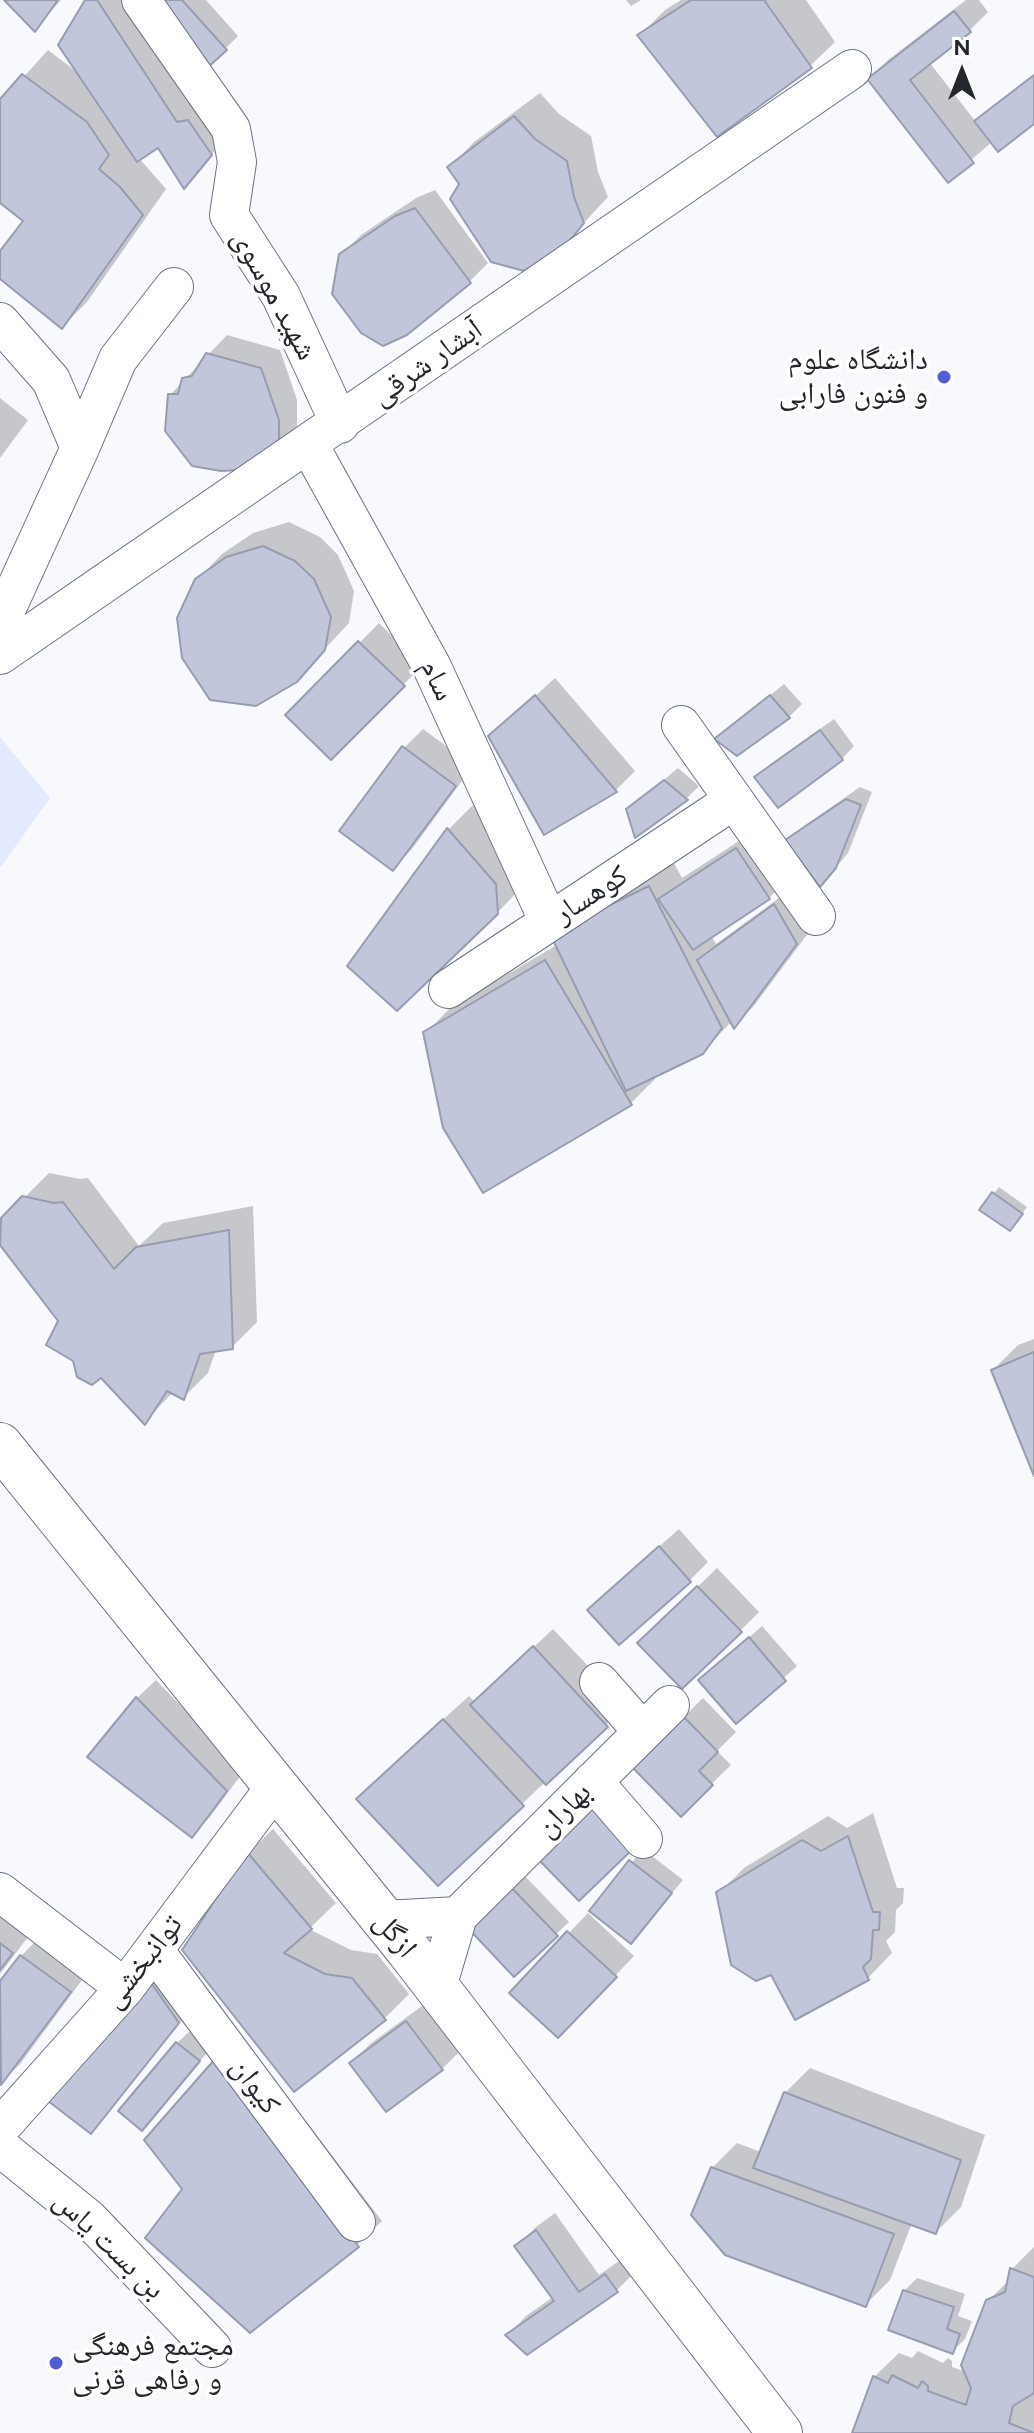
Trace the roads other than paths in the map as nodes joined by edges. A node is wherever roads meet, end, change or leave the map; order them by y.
1 (141, 0) edge
2 (852, 69) dead end
3 (174, 287) dead end
4 (0, 322) edge
5 (340, 424) junction
6 (309, 445) junction
7 (80, 448) junction
8 (0, 623) edge
9 (0, 655) edge
10 (681, 725) dead end
11 (734, 800) junction
12 (816, 916) dead end
13 (549, 922) junction
14 (448, 989) dead end
15 (0, 1445) edge
16 (599, 1682) dead end
17 (670, 1705) dead end
18 (643, 1732) junction
19 (593, 1781) junction
20 (276, 1786) junction
21 (643, 1839) dead end
22 (0, 1892) edge
23 (458, 1916) junction
24 (384, 1920) junction
25 (154, 1950) junction
26 (437, 1987) junction
27 (125, 1988) junction
28 (0, 2128) edge
29 (0, 2147) edge
30 (356, 2222) dead end
31 (212, 2348) dead end
32 (780, 2433) edge

1 - 5 street, شهید موسوی
2 - 5 street, آبشار شرقی
3 - 7 street
4 - 7 street
5 - 6 street, آبشار شرقی
6 - 9 street, آبشار شرقی
6 - 13 street, سام
7 - 8 street
10 - 11 street
11 - 12 street
11 - 13 street, کوهسار
13 - 14 street, کوهسار
15 - 20 main road, ازگل
16 - 18 street
17 - 18 street, بهاران
18 - 19 street, بهاران
19 - 21 street
19 - 23 street, بهاران
20 - 24 main road, ازگل
20 - 25 street, توانبخشی
22 - 27 street
23 - 24 street
23 - 26 street
24 - 26 main road, ازگل
25 - 27 street, توانبخشی
25 - 30 street, کیوان
26 - 32 main road, ازگل
27 - 28 street, توانبخشی
29 - 31 street, بن بست یاس

